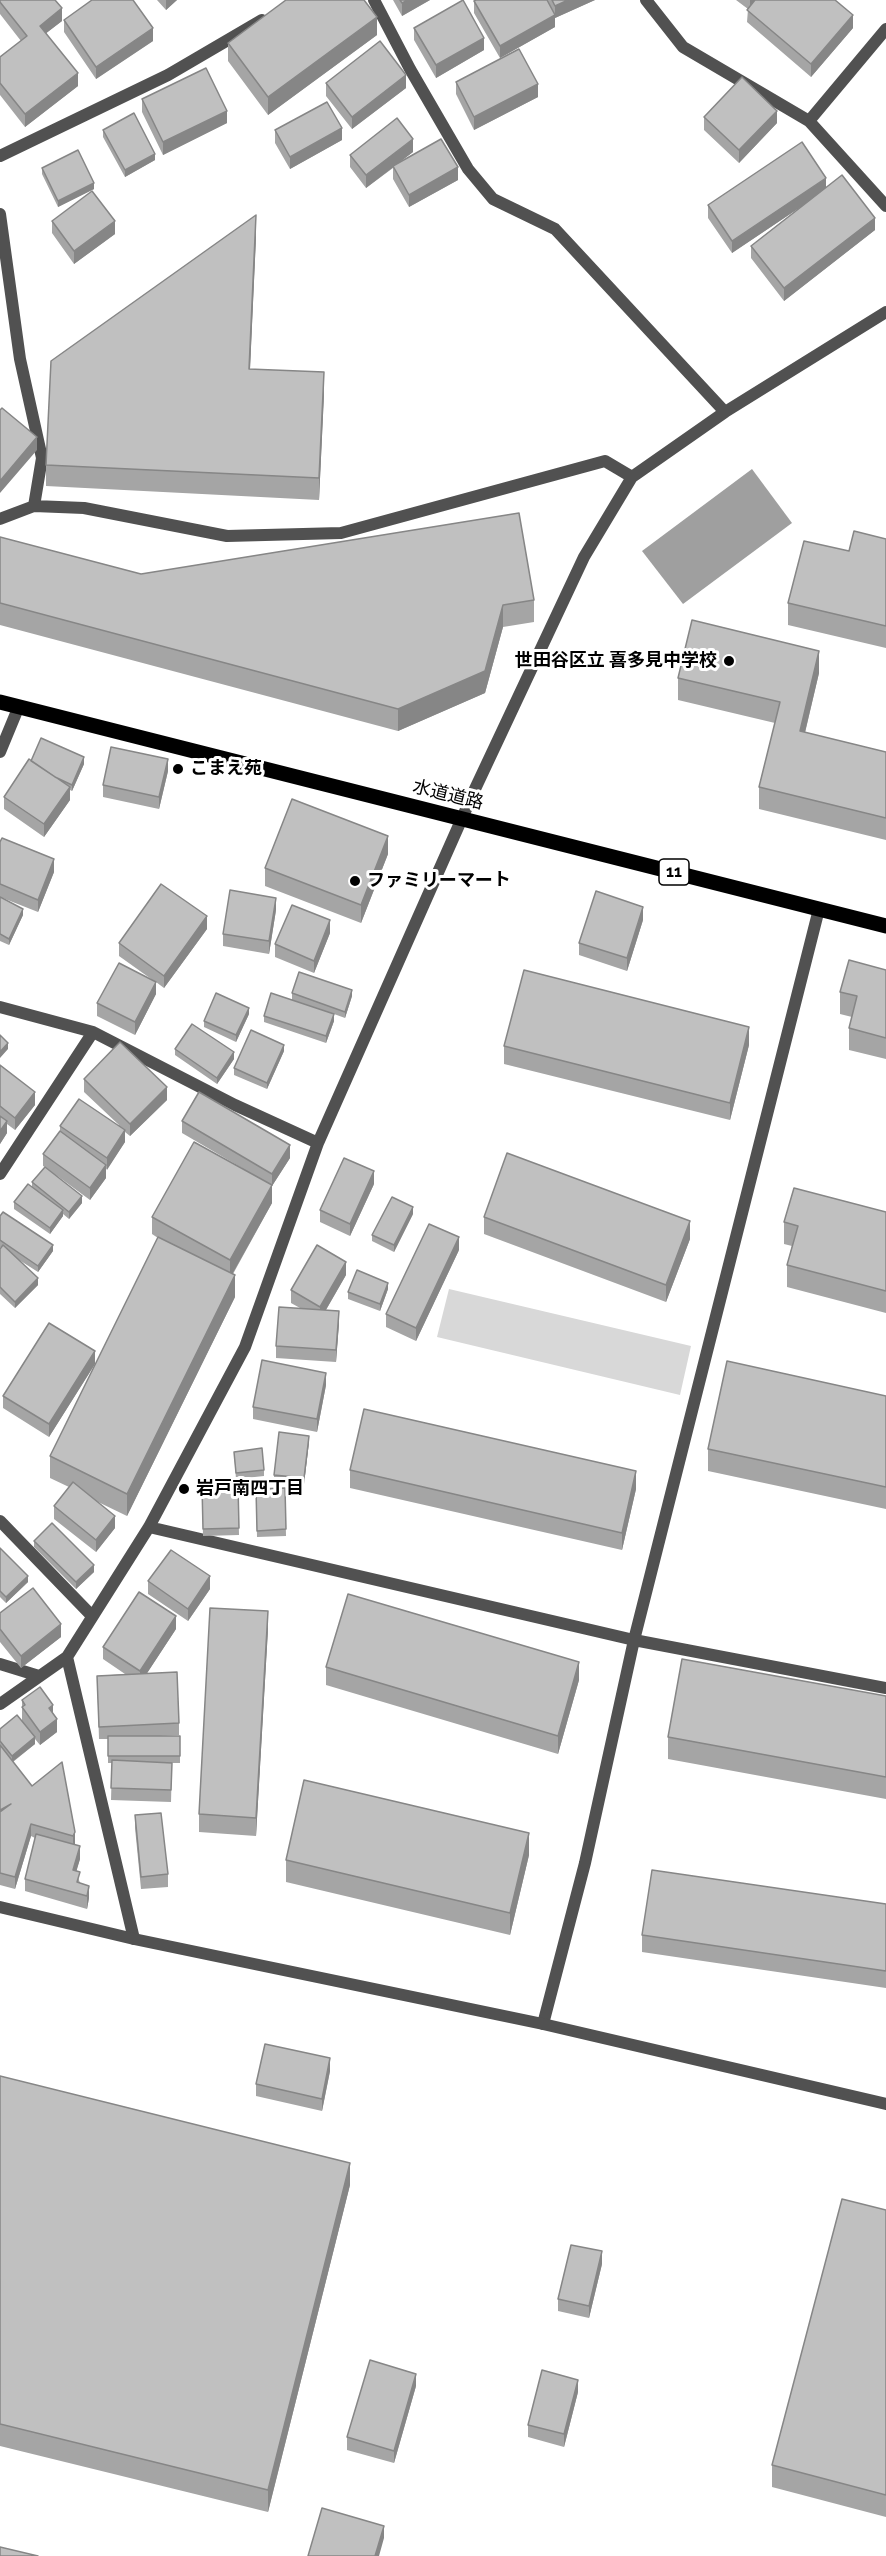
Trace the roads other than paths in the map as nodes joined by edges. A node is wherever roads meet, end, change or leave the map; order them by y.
1 (374, 0) edge
2 (646, 0) edge
3 (276, 12) edge
4 (886, 29) edge
5 (809, 121) junction
6 (0, 156) edge
7 (886, 206) edge
8 (0, 214) edge
9 (886, 312) edge
10 (725, 412) junction
11 (632, 477) junction
12 (34, 506) junction
13 (0, 519) edge
14 (0, 702) edge
15 (18, 706) junction
16 (0, 753) edge
17 (463, 819) junction
18 (819, 909) junction
19 (886, 926) edge
20 (0, 1007) edge
21 (93, 1032) junction
22 (318, 1143) junction
23 (0, 1174) edge
24 (0, 1521) edge
25 (149, 1527) junction
26 (92, 1616) junction
27 (634, 1640) junction
28 (67, 1657) junction
29 (0, 1664) edge
30 (39, 1676) junction
31 (886, 1688) edge
32 (0, 1704) edge
33 (0, 1907) edge
34 (134, 1939) junction
35 (543, 2024) junction
36 (886, 2104) edge

1 - 10 street
2 - 5 street
3 - 6 street
4 - 5 street
5 - 7 street
8 - 12 street
9 - 10 street
10 - 11 street
11 - 12 street
11 - 17 street
12 - 13 street
14 - 15 main road, 水道道路 / 11
15 - 16 street
15 - 17 main road, 水道道路 / 11
17 - 18 main road, 水道道路 / 11
17 - 22 street
18 - 19 main road, 水道道路 / 11
18 - 27 street
20 - 21 street
21 - 22 street
21 - 23 street
22 - 25 street
24 - 26 street
25 - 26 street
25 - 27 street
26 - 28 street
27 - 31 street
27 - 35 street
28 - 30 street
28 - 34 street
29 - 30 street
30 - 32 street
33 - 34 street
34 - 35 street
35 - 36 street

